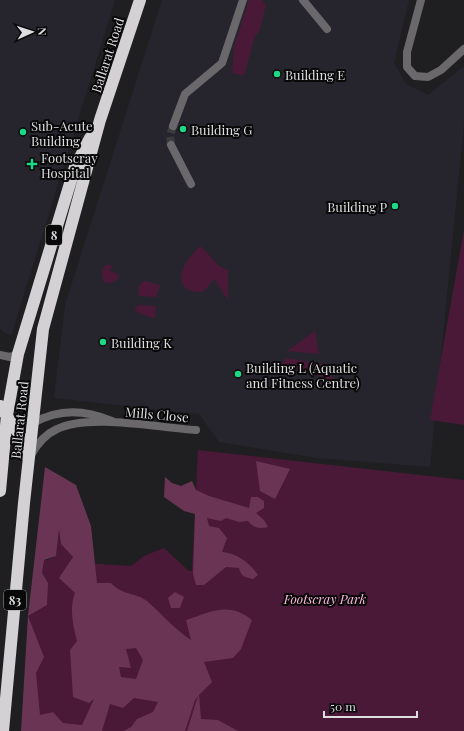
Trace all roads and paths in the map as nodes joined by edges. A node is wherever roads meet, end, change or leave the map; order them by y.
1 (140, 0) edge
2 (244, 0) edge
3 (302, 0) edge
4 (420, 0) edge
5 (327, 29) dead end
6 (464, 48) edge
7 (100, 120) junction
8 (173, 126) tunnel mouth
9 (171, 145) tunnel mouth
10 (192, 184) dead end
11 (18, 354) junction
12 (0, 355) edge
13 (4, 410) edge
14 (33, 423) junction
15 (117, 423) junction
16 (196, 430) dead end
17 (19, 434) junction
18 (3, 451) junction
19 (28, 463) junction
20 (27, 476) junction
21 (0, 491) edge
22 (3, 731) edge

1 - 7 highway, Ballarat Road / 8
2 - 8 street
3 - 5 street
4 - 6 street
7 - 11 highway, Ballarat Road / 8
7 - 14 highway, Ballarat Road / 8
9 - 10 street
11 - 12 street
11 - 13 highway, Ballarat Road / 8
13 - 17 highway, 83
13 - 18 highway, Ballarat Road / 8
14 - 15 street, Mills Close
14 - 17 highway
14 - 19 highway, Ballarat Road / 8
15 - 16 street, Mills Close
15 - 19 street, Mills Close
17 - 18 highway
17 - 20 highway, 83
18 - 21 highway, Ballarat Road / 8
19 - 20 highway, Ballarat Road / 8
20 - 22 highway, Ballarat Road / 83

